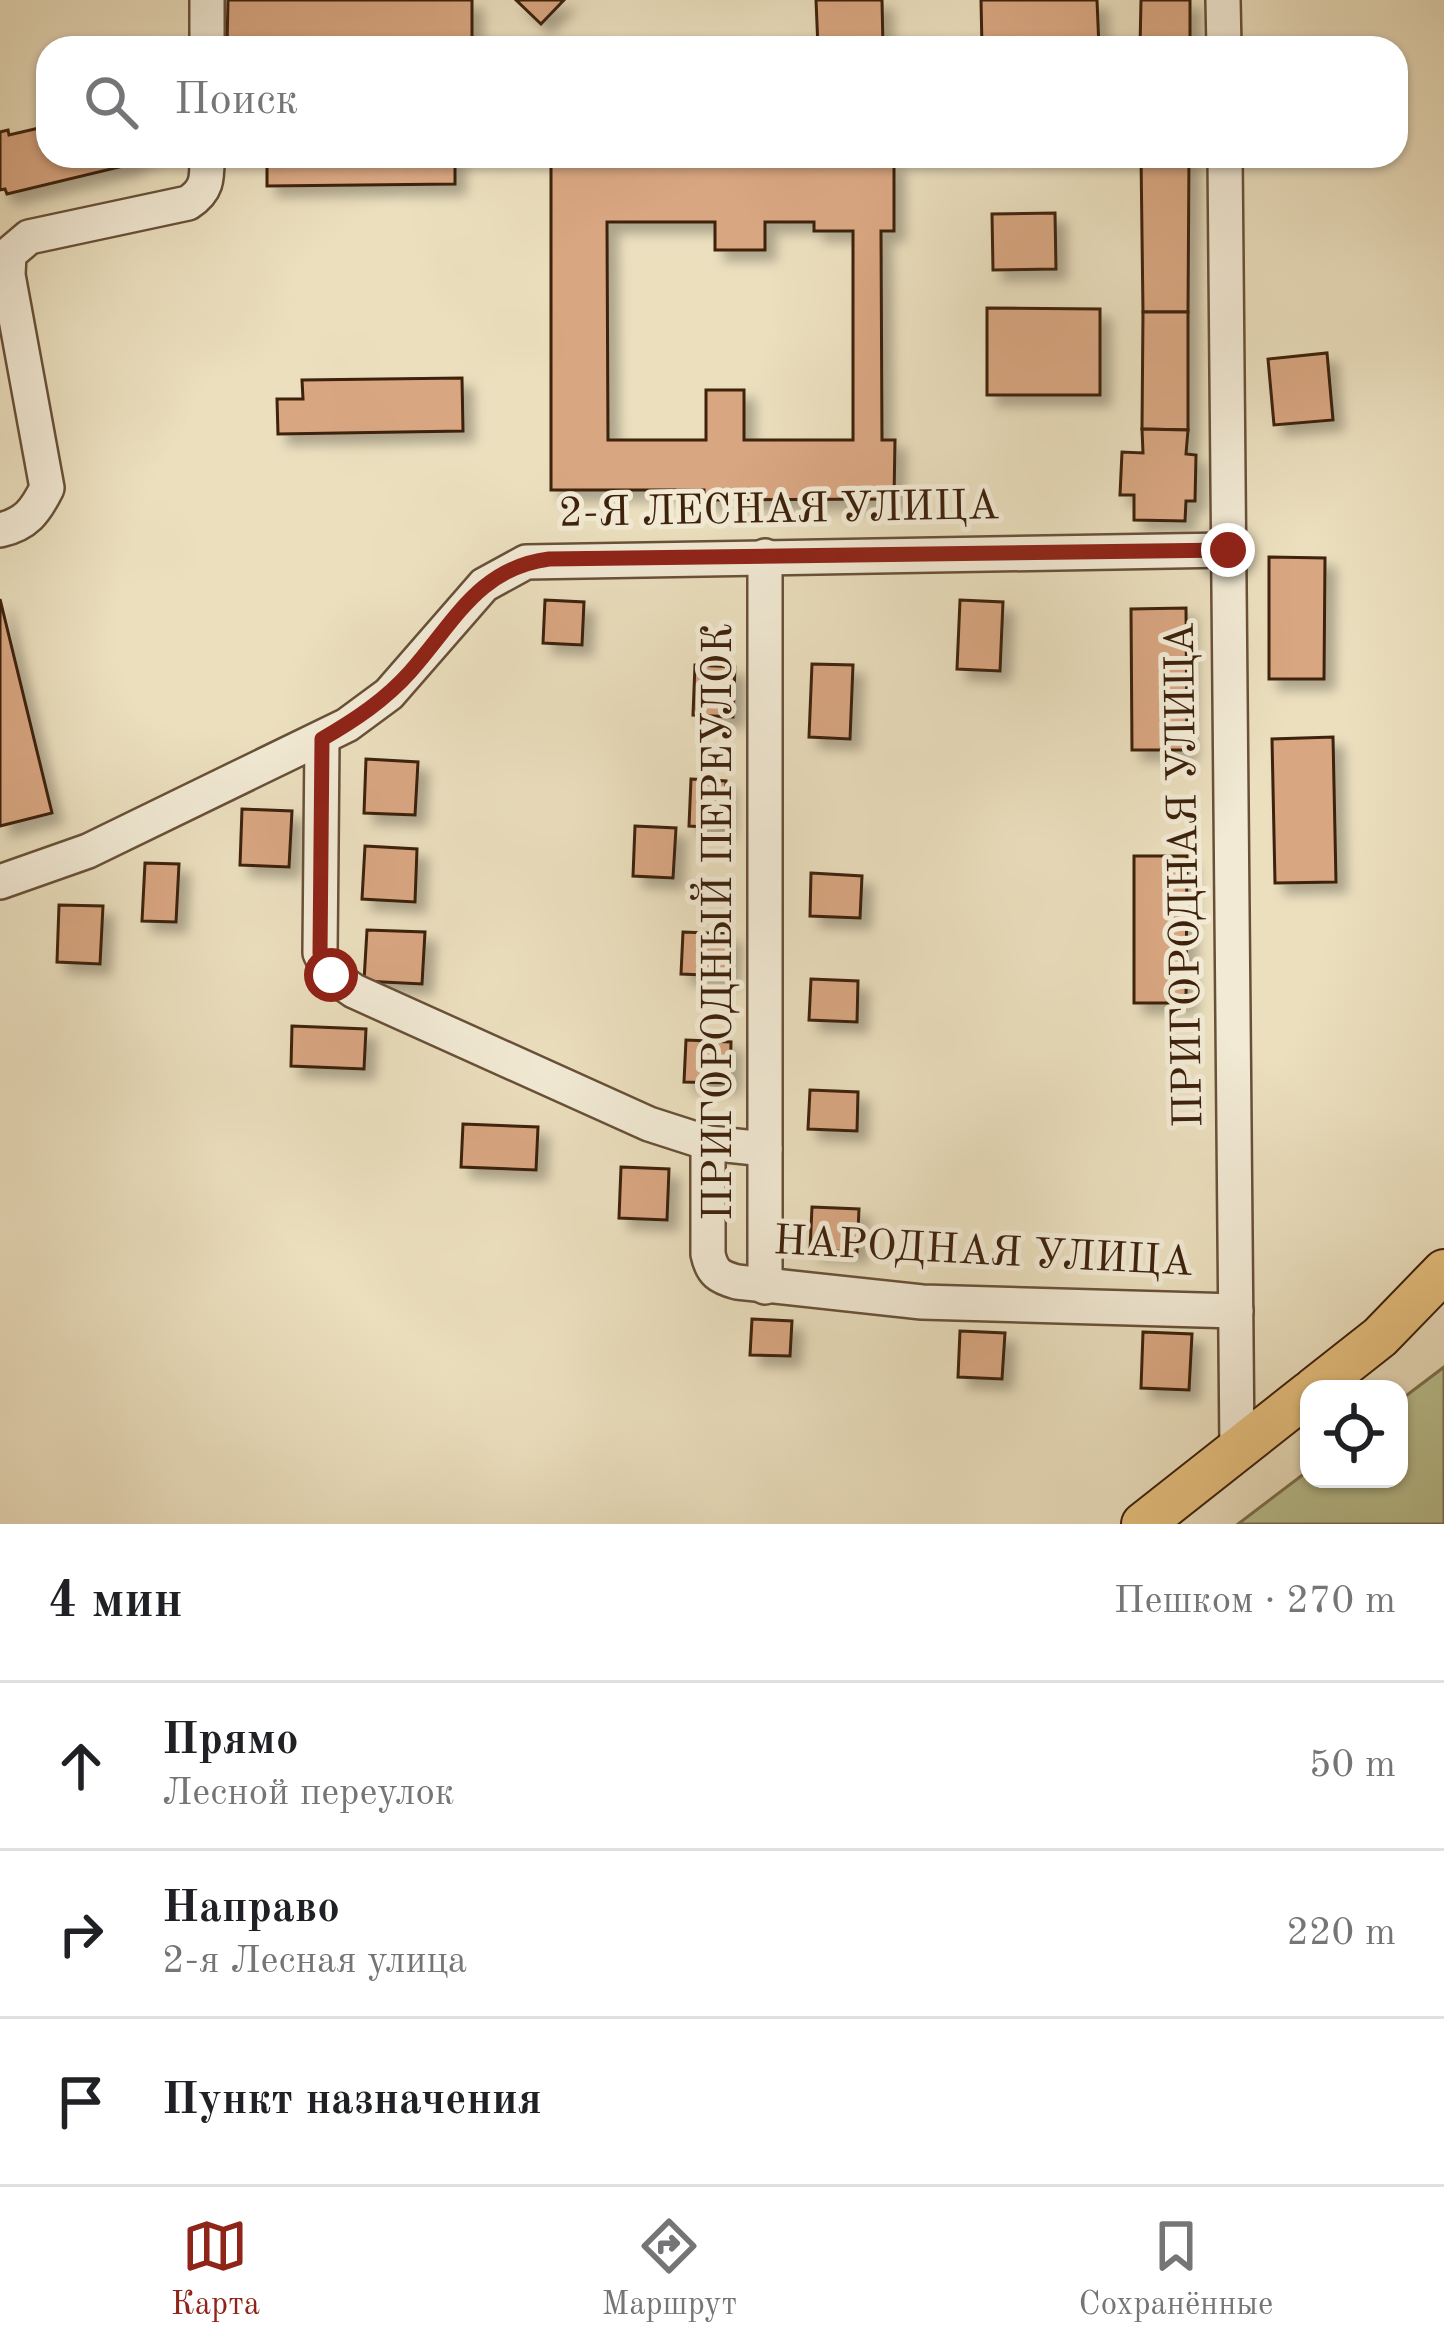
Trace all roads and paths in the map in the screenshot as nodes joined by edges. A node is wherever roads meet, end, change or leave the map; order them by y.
1 (207, 0) edge
2 (1223, 0) edge
3 (207, 36) edge
4 (1223, 36) edge
5 (207, 168) edge
6 (1225, 168) edge
7 (0, 530) edge
8 (1228, 550) junction
9 (765, 556) junction
10 (322, 739) junction
11 (0, 882) edge
12 (708, 1143) junction
13 (765, 1149) junction
14 (1444, 1271) edge
15 (765, 1287) junction
16 (1236, 1311) junction
17 (1325, 1380) edge
18 (1300, 1400) edge
19 (1237, 1450) junction
20 (1144, 1524) edge

1 - 3 street
2 - 4 street
5 - 7 street
6 - 8 street, ПРИГОРОДНАЯ УЛИЦА
8 - 9 street, 2-Я ЛЕСНАЯ УЛИЦА
8 - 16 street, ПРИГОРОДНАЯ УЛИЦА
9 - 10 street, 2-Я ЛЕСНАЯ УЛИЦА
9 - 13 street, ПРИГОРОДНЫЙ ПЕРЕУЛОК
10 - 11 street, 2-Я ЛЕСНАЯ УЛИЦА
10 - 12 street
12 - 13 street
12 - 15 street, НАРОДНАЯ УЛИЦА
13 - 15 street, ПРИГОРОДНЫЙ ПЕРЕУЛОК
14 - 17 main road
15 - 16 street, НАРОДНАЯ УЛИЦА
16 - 19 street, ПРИГОРОДНАЯ УЛИЦА
18 - 19 main road
19 - 20 main road

